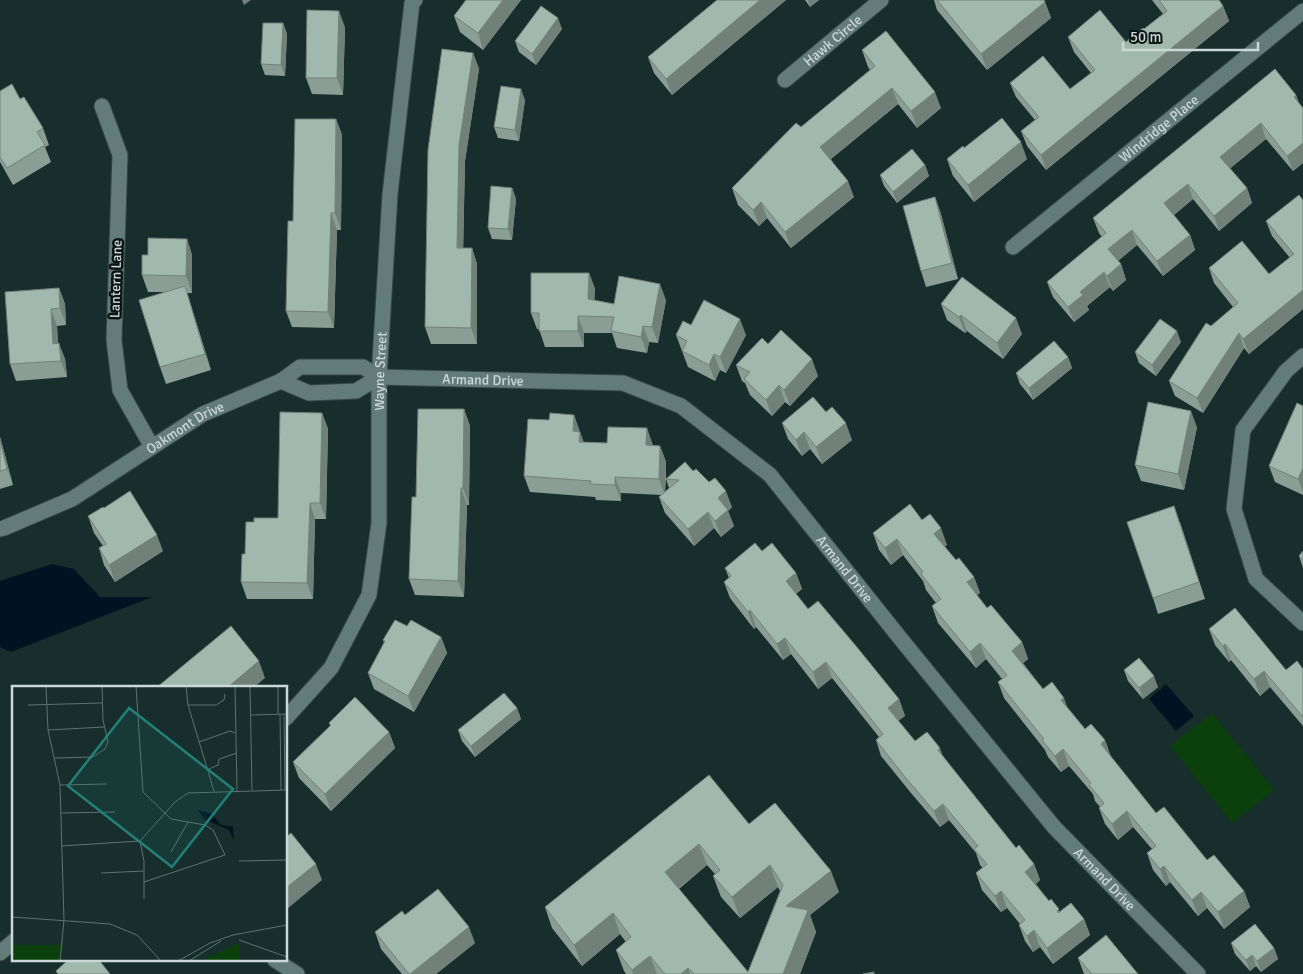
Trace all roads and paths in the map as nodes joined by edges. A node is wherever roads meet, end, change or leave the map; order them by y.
1 (882, 0) edge
2 (412, 1) edge
3 (1303, 11) edge
4 (785, 80) dead end
5 (102, 106) dead end
6 (1013, 247) dead end
7 (1303, 356) edge
8 (379, 377) junction
9 (281, 381) junction
10 (152, 447) junction
11 (0, 529) edge
12 (1303, 623) edge
13 (288, 716) edge
14 (12, 943) edge
15 (0, 952) edge
16 (278, 962) edge
17 (297, 974) edge
18 (1198, 974) edge

1 - 4 street, Hawk Circle
2 - 8 street, Wayne Street
3 - 6 street, Windridge Place
5 - 10 street, Lantern Lane
7 - 12 street
8 - 9 street
8 - 9 street, Oakmont Drive
8 - 13 street, Wayne Street
8 - 18 street, Armand Drive
9 - 10 street, Oakmont Drive
10 - 11 street, Oakmont Drive
14 - 15 street
16 - 17 street

